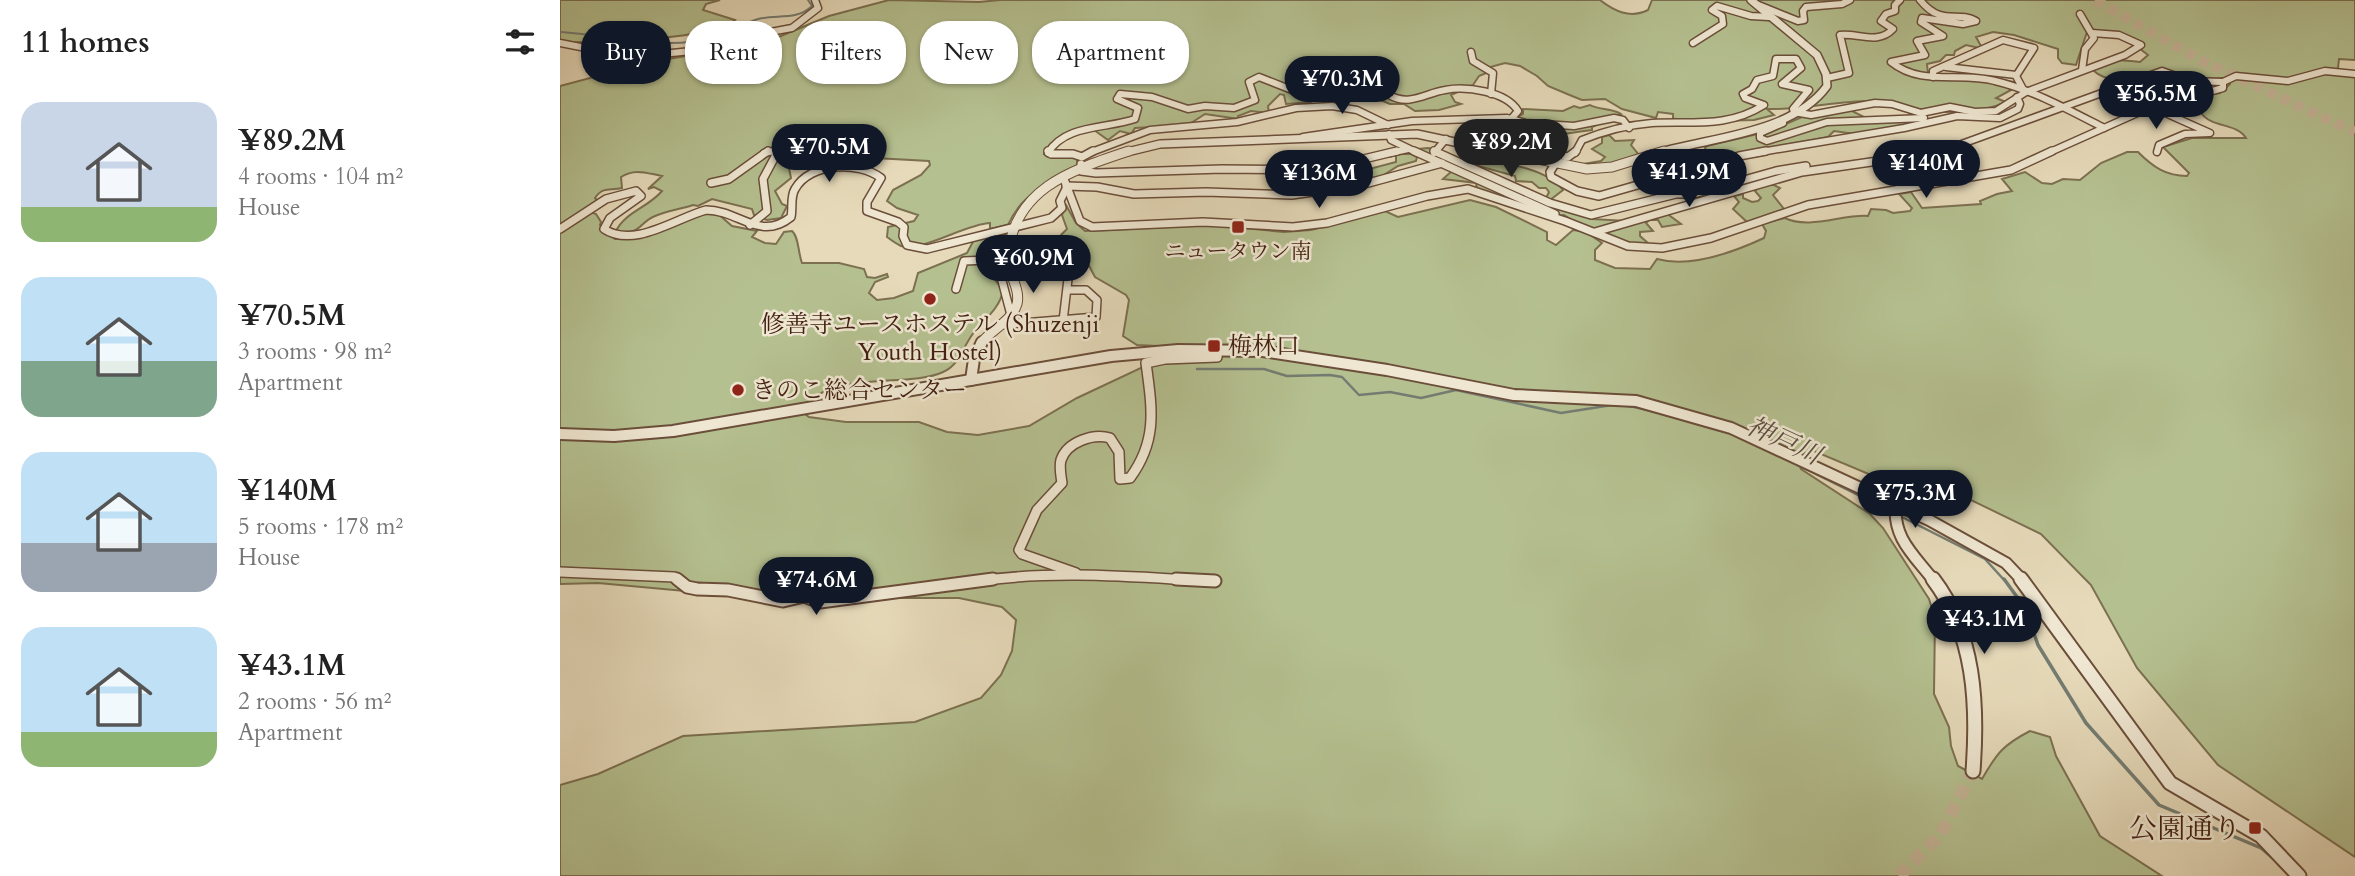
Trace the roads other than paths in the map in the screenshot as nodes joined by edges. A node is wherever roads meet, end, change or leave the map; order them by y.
1 (815, 0) edge
2 (1850, 0) edge
3 (1900, 0) edge
4 (1920, 0) edge
5 (1754, 2) edge
6 (2080, 14) dead end
7 (1769, 17) junction
8 (2092, 33) junction
9 (560, 43) edge
10 (1693, 43) dead end
11 (1471, 52) dead end
12 (1944, 66) junction
13 (2082, 70) junction
14 (2355, 74) edge
15 (2016, 75) junction
16 (1933, 77) junction
17 (1827, 78) junction
18 (2223, 82) junction
19 (2025, 92) junction
20 (1491, 94) junction
21 (2017, 97) junction
22 (2063, 108) junction
23 (2154, 108) junction
24 (1975, 112) junction
25 (1797, 113) junction
26 (1513, 118) junction
27 (1629, 128) junction
28 (2104, 128) junction
29 (1388, 129) junction
30 (1999, 129) dead end
31 (1446, 139) junction
32 (1408, 149) junction
33 (1947, 150) junction
34 (1502, 151) junction
35 (2157, 152) dead end
36 (1082, 157) junction
37 (1442, 163) junction
38 (1555, 163) junction
39 (1080, 171) junction
40 (711, 183) dead end
41 (1063, 184) junction
42 (1565, 221) junction
43 (1016, 222) junction
44 (750, 225) junction
45 (560, 229) edge
46 (1595, 232) junction
47 (1011, 244) junction
48 (956, 289) dead end
49 (1069, 290) junction
50 (1010, 315) junction
51 (1063, 321) junction
52 (999, 325) junction
53 (1218, 349) junction
54 (971, 380) junction
55 (560, 435) edge
56 (1896, 503) junction
57 (560, 572) edge
58 (1077, 575) junction
59 (1215, 581) dead end
60 (1973, 771) tunnel mouth
61 (2299, 876) edge

1 - 9 street
2 - 5 street
3 - 17 street
4 - 16 street
5 - 7 street
6 - 8 street
7 - 10 street
7 - 17 street
8 - 13 street
8 - 13 street
11 - 20 street
12 - 15 street
12 - 15 street
12 - 16 street
13 - 19 street
14 - 18 street
15 - 19 street
16 - 19 street
17 - 25 street
18 - 22 street
18 - 23 street
19 - 21 street
19 - 22 street
20 - 26 street
20 - 36 street
21 - 24 street
21 - 38 street
22 - 28 street
22 - 33 street
23 - 28 street
23 - 35 street
24 - 25 street
24 - 25 street
25 - 27 street
25 - 38 street
26 - 27 street
26 - 29 street
27 - 34 street
28 - 46 street
29 - 31 street
29 - 32 street
29 - 36 street
29 - 39 street
30 - 33 street
31 - 33 street
31 - 34 street
32 - 37 street
32 - 39 street
33 - 46 street
34 - 38 street
36 - 39 street
37 - 41 street
37 - 42 street
39 - 41 street
40 - 44 street
41 - 42 street
41 - 43 street
41 - 43 street
42 - 46 street
43 - 44 street
43 - 47 street
44 - 45 street
47 - 49 street
47 - 50 street
48 - 50 street
49 - 51 street
49 - 51 street
50 - 52 street
51 - 52 street
52 - 54 street
53 - 54 street
53 - 56 street
53 - 58 street
54 - 55 street
56 - 60 street
56 - 61 street
57 - 58 street
58 - 59 street

